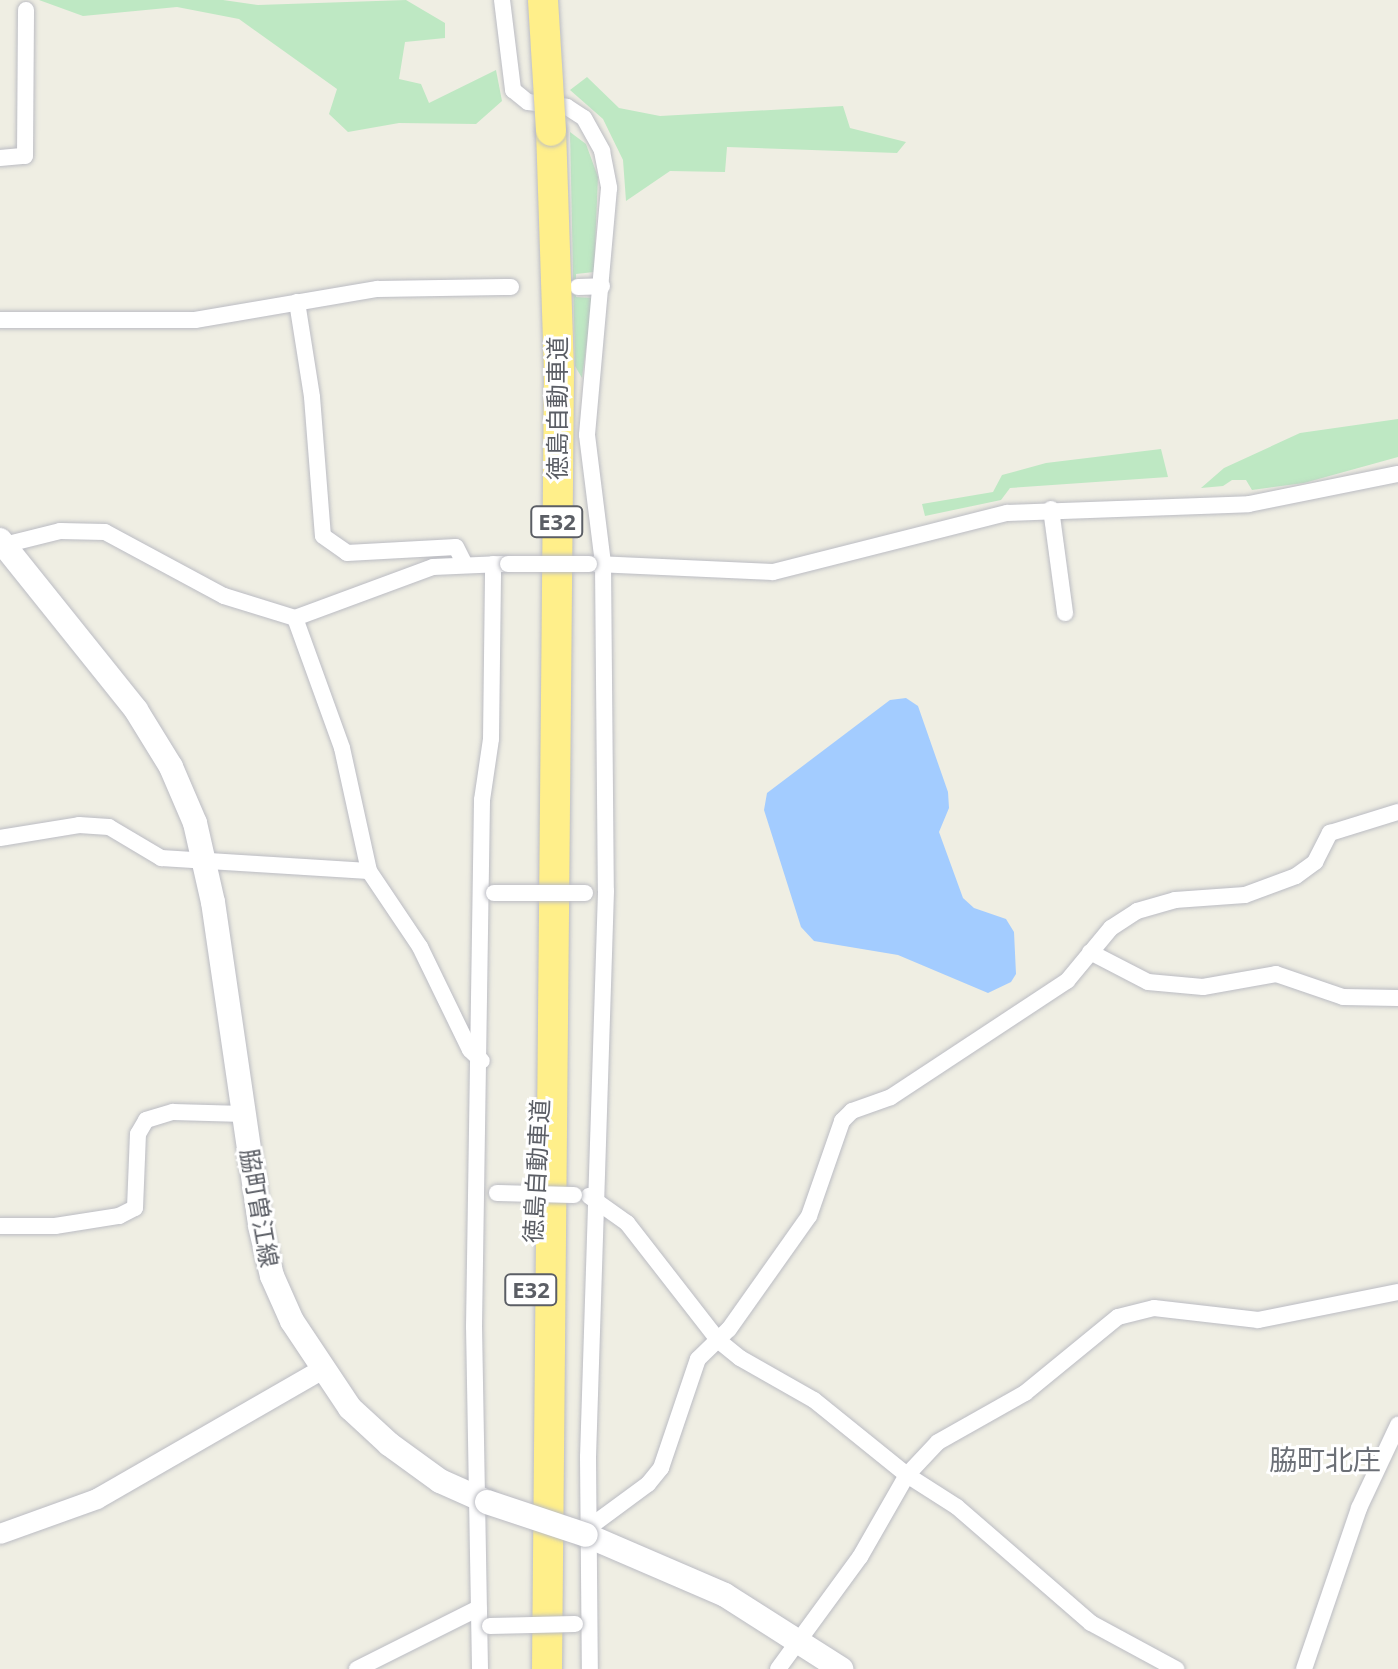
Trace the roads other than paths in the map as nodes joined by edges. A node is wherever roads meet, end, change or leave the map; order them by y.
1 (502, 0) edge
2 (543, 0) edge
3 (26, 10) dead end
4 (0, 158) edge
5 (602, 286) junction
6 (511, 287) dead end
7 (578, 287) dead end
8 (297, 302) junction
9 (0, 320) edge
10 (1398, 474) edge
11 (1051, 509) junction
12 (2, 542) edge
13 (464, 563) junction
14 (501, 564) junction
15 (596, 564) junction
16 (1065, 613) dead end
17 (295, 618) junction
18 (1398, 812) edge
19 (0, 838) edge
20 (205, 861) junction
21 (369, 871) junction
22 (606, 891) junction
23 (488, 894) junction
24 (550, 912) junction
25 (1090, 952) junction
26 (1398, 998) edge
27 (482, 1061) junction
28 (244, 1114) junction
29 (477, 1193) junction
30 (594, 1197) junction
31 (0, 1226) edge
32 (1398, 1292) edge
33 (719, 1341) junction
34 (321, 1370) junction
35 (1398, 1425) edge
36 (907, 1475) junction
37 (482, 1500) junction
38 (589, 1533) junction
39 (0, 1534) edge
40 (479, 1608) junction
41 (582, 1624) junction
42 (485, 1626) junction
43 (798, 1640) junction
44 (357, 1669) edge
45 (480, 1669) edge
46 (526, 1669) edge
47 (547, 1669) edge
48 (590, 1669) edge
49 (778, 1669) edge
50 (841, 1669) edge
51 (1176, 1669) edge
52 (1304, 1669) edge

1 - 5 street
2 - 24 highway, 徳島自動車道 / E32, bridge
3 - 4 street
5 - 7 street
5 - 15 street
6 - 8 street
8 - 9 street
8 - 13 street
10 - 11 street
11 - 15 street
11 - 16 street
12 - 17 street
12 - 20 main road, 脇町曽江線
13 - 14 street
13 - 17 street
14 - 15 street, bridge
14 - 23 street
15 - 22 street
17 - 21 street
18 - 25 street
19 - 20 street
20 - 21 street
20 - 28 main road, 脇町曽江線
21 - 27 street
22 - 23 street, bridge
22 - 30 street
23 - 27 street
24 - 46 highway, 徳島自動車道 / E32
24 - 47 highway, 徳島自動車道 / E32
25 - 26 street
25 - 33 street
27 - 29 street
28 - 31 street
28 - 34 main road, 脇町曽江線
29 - 30 street, bridge
29 - 37 street
30 - 33 street
30 - 38 street
32 - 36 street
33 - 36 street
33 - 38 street
34 - 37 main road, 脇町曽江線
34 - 39 street
35 - 52 street
36 - 43 street
36 - 51 street
37 - 38 main road, 脇町曽江線, bridge
37 - 40 street
38 - 41 street
38 - 43 main road, 脇町曽江線
40 - 42 street
40 - 44 street
41 - 42 street, bridge
41 - 48 street
42 - 45 street
43 - 49 street
43 - 50 main road, 脇町曽江線

